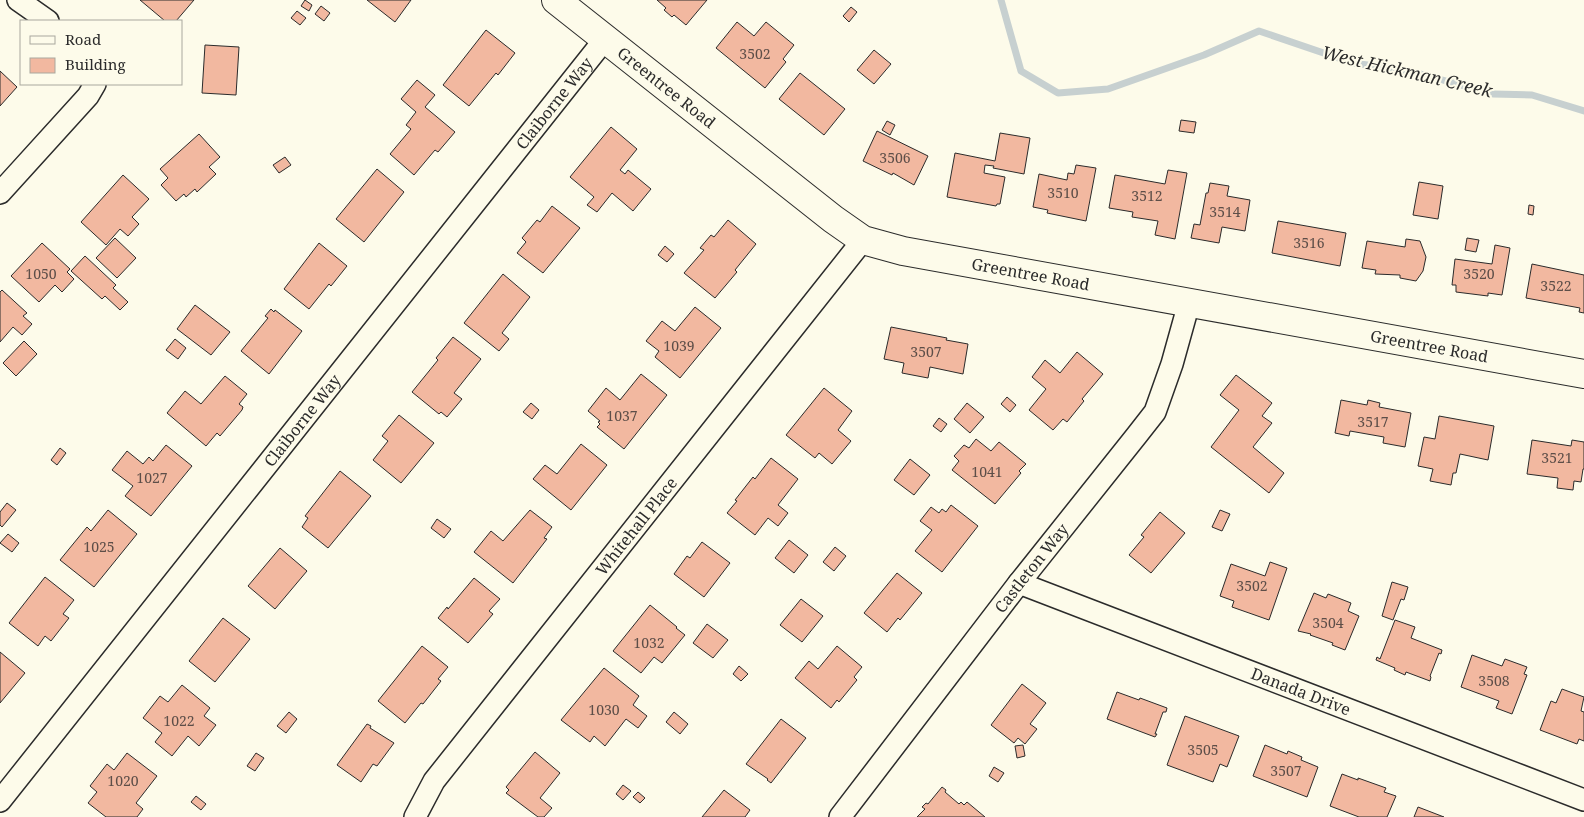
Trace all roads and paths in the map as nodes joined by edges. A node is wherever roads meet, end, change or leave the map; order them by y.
1 (18, 0) edge
2 (556, 0) edge
3 (47, 20) edge
4 (605, 39) junction
5 (94, 85) edge
6 (0, 193) edge
7 (863, 240) junction
8 (1189, 303) junction
9 (1584, 374) edge
10 (1019, 583) junction
11 (1584, 800) edge
12 (0, 801) edge
13 (415, 817) edge
14 (840, 817) edge

1 - 3 street
2 - 4 street, Greentree Road
4 - 7 street, Greentree Road
4 - 12 street, Claiborne Way
5 - 6 street
7 - 8 street, Greentree Road
7 - 13 street, Whitehall Place
8 - 9 street, Greentree Road
8 - 10 street, Castleton Way
10 - 11 street, Danada Drive
10 - 14 street, Castleton Way

